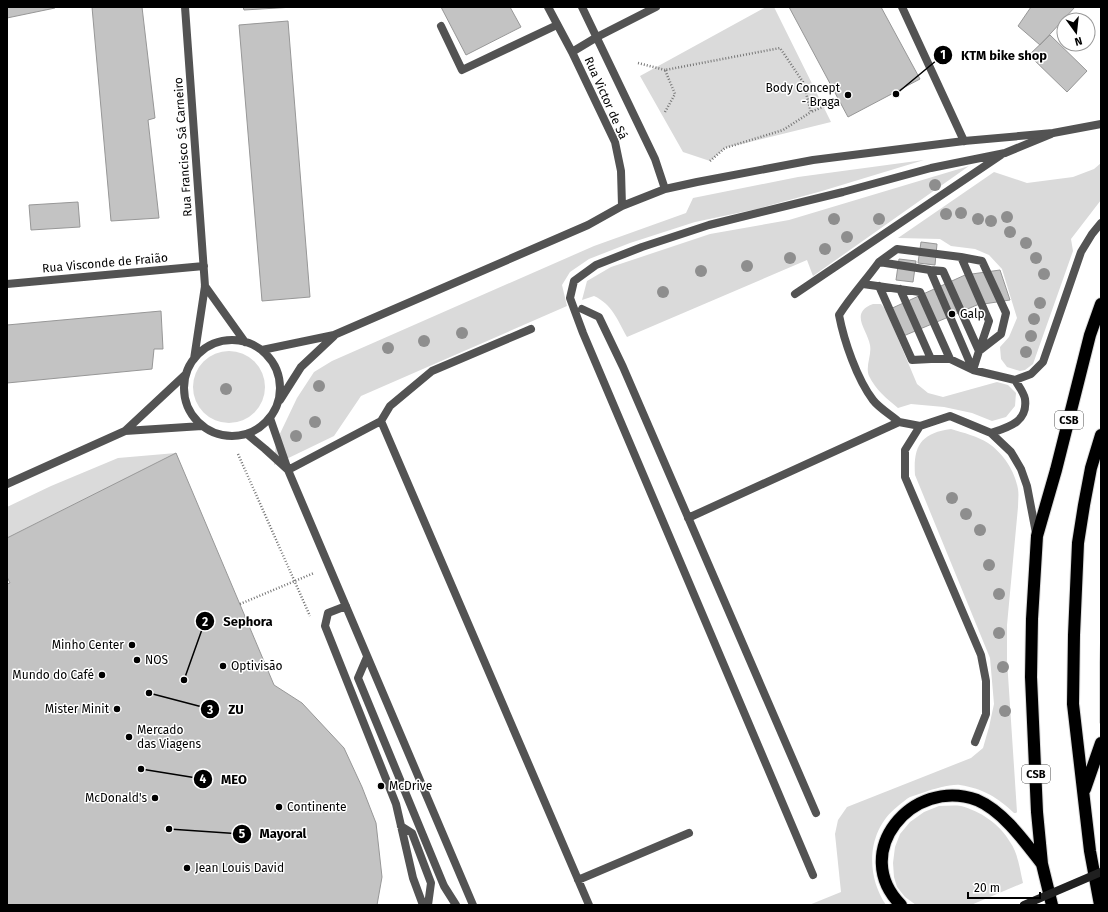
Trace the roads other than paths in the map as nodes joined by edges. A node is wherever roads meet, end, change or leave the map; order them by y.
1 (185, 7) edge
2 (548, 7) edge
3 (582, 7) edge
4 (656, 7) edge
5 (902, 7) edge
6 (557, 25) junction
7 (441, 26) dead end
8 (597, 37) junction
9 (572, 52) junction
10 (1101, 124) edge
11 (1053, 133) junction
12 (964, 141) junction
13 (1004, 153) junction
14 (664, 189) junction
15 (622, 206) junction
16 (1101, 223) edge
17 (961, 257) junction
18 (879, 262) junction
19 (204, 266) junction
20 (930, 270) junction
21 (7, 284) edge
22 (863, 284) junction
23 (205, 286) junction
24 (879, 286) junction
25 (900, 289) junction
26 (795, 294) dead end
27 (1101, 304) edge
28 (582, 309) dead end
29 (531, 329) dead end
30 (334, 336) junction
31 (245, 342) junction
32 (262, 350) junction
33 (979, 351) junction
34 (194, 359) junction
35 (931, 359) junction
36 (950, 359) junction
37 (973, 370) junction
38 (185, 375) junction
39 (1015, 380) junction
40 (279, 402) junction
41 (270, 418) junction
42 (381, 421) junction
43 (899, 422) junction
44 (202, 426) junction
45 (920, 426) junction
46 (125, 431) junction
47 (991, 433) junction
48 (247, 434) junction
49 (1101, 435) edge
50 (288, 470) junction
51 (7, 484) edge
52 (688, 518) junction
53 (1037, 536) junction
54 (346, 606) junction
55 (367, 657) junction
56 (975, 742) dead end
57 (1101, 743) edge
58 (1084, 794) junction
59 (816, 812) dead end
60 (401, 826) junction
61 (689, 833) dead end
62 (1042, 864) junction
63 (1101, 872) edge
64 (813, 875) dead end
65 (578, 880) junction
66 (423, 905) edge
67 (428, 905) edge
68 (456, 905) edge
69 (473, 905) edge
70 (589, 905) edge
71 (902, 905) edge
72 (1024, 905) edge
73 (1052, 905) edge
74 (1100, 905) edge

1 - 19 street, Rua Francisco Sá Carneiro
2 - 6 street, Rua Victor de Sá
3 - 8 street, Rua Victor de Sá
4 - 8 street
5 - 12 street
6 - 7 street
6 - 9 street, Rua Victor de Sá
8 - 9 street
8 - 14 street, Rua Victor de Sá
9 - 15 street, Rua Victor de Sá
10 - 11 street
11 - 12 street
11 - 13 street
12 - 14 street
13 - 26 street
13 - 64 street
14 - 15 street
15 - 30 street
16 - 39 street
17 - 18 street
17 - 33 street
17 - 33 street
18 - 20 street
18 - 22 street
19 - 21 street, Rua Visconde de Fraião
19 - 23 street, Rua Francisco Sá Carneiro
20 - 33 street
20 - 37 street
22 - 24 street
22 - 43 street
23 - 31 street
23 - 34 street, Rua Francisco Sá Carneiro
24 - 25 street
24 - 35 street
25 - 35 street
25 - 36 street
27 - 53 highway, CSB
28 - 52 street
29 - 42 street
30 - 32 street
30 - 40 street
31 - 32 street
31 - 34 street
32 - 40 street
33 - 37 street
34 - 38 street
35 - 36 street
36 - 37 street
37 - 39 street
38 - 44 street
38 - 46 street
39 - 47 street
40 - 41 street
41 - 48 street
41 - 50 street
42 - 50 street
42 - 65 street
43 - 45 street
43 - 52 street
44 - 46 street
44 - 48 street
45 - 47 street
45 - 56 street
46 - 51 street
47 - 53 street
48 - 50 street
49 - 58 highway
50 - 54 street
52 - 59 street
53 - 62 highway, CSB
54 - 55 street
54 - 60 street
55 - 68 street
55 - 69 street
57 - 58 highway
58 - 74 highway
60 - 66 street
60 - 67 street
61 - 65 street
62 - 71 highway
62 - 73 highway, CSB
63 - 72 street, bridge
65 - 70 street

